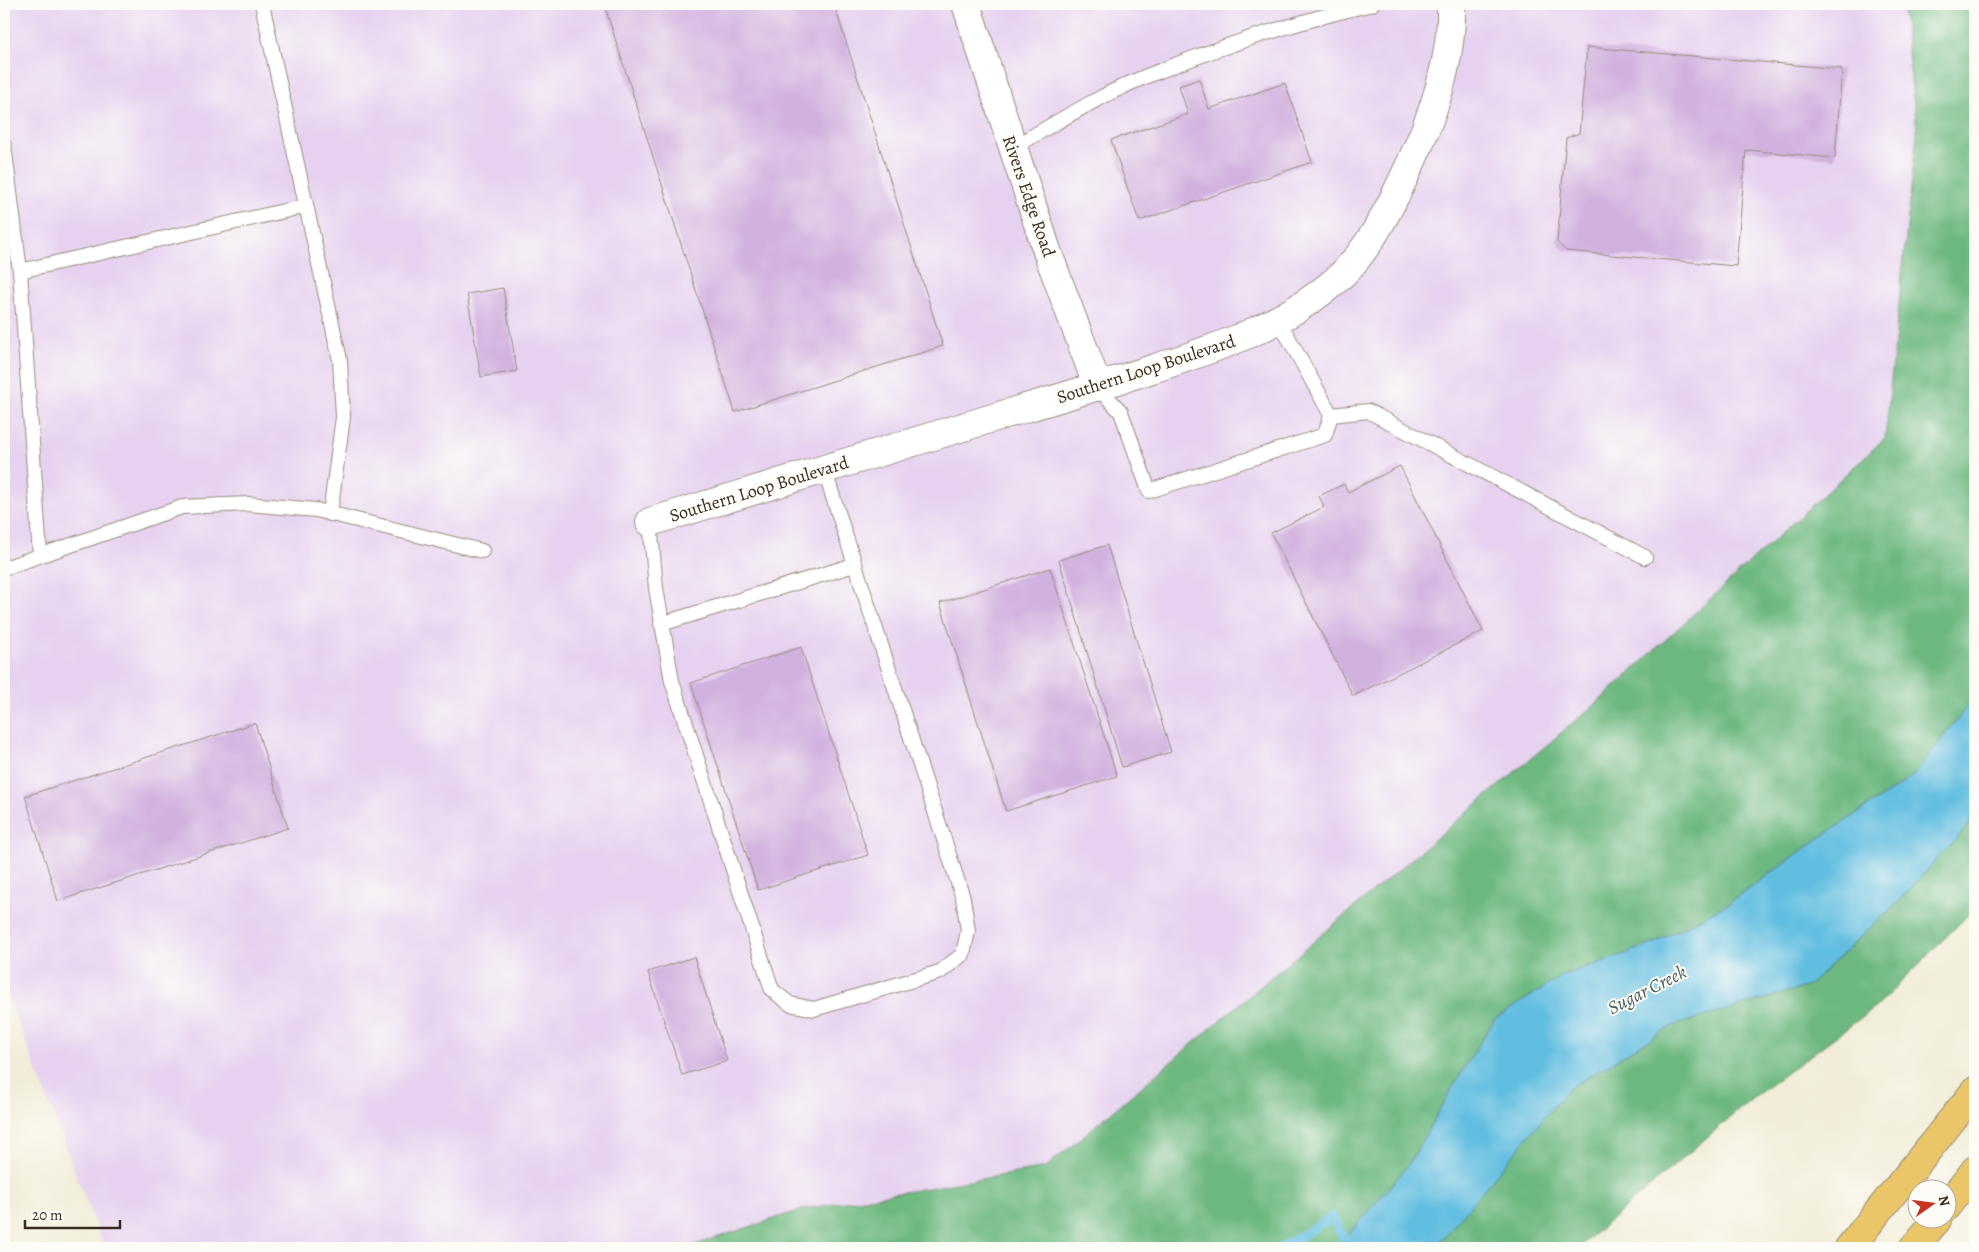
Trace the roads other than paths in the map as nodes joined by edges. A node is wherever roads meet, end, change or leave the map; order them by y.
1 (262, 4) edge
2 (966, 4) edge
3 (1372, 4) edge
4 (1452, 4) edge
5 (4, 145) edge
6 (1012, 148) junction
7 (306, 206) junction
8 (20, 271) junction
9 (1278, 319) junction
10 (1098, 387) junction
11 (1331, 415) junction
12 (824, 469) junction
13 (330, 514) junction
14 (650, 522) joint
15 (482, 550) dead end
16 (40, 555) junction
17 (1646, 557) dead end
18 (854, 564) junction
19 (4, 568) edge
20 (661, 624) junction
21 (1975, 1091) edge
22 (1975, 1170) edge
23 (1956, 1194) edge
24 (1929, 1230) edge
25 (1849, 1248) edge
26 (1914, 1248) edge

1 - 7 lane
2 - 6 street, Rivers Edge Road
3 - 6 lane
4 - 9 street, Southern Loop Boulevard
5 - 8 lane
6 - 10 street, Rivers Edge Road
7 - 8 lane
7 - 13 lane
8 - 16 lane
9 - 10 street, Southern Loop Boulevard
9 - 11 lane
10 - 11 lane
10 - 12 street, Southern Loop Boulevard
11 - 17 lane
12 - 14 street, Southern Loop Boulevard
12 - 18 lane
13 - 15 lane
13 - 16 lane
14 - 20 lane
16 - 19 lane
18 - 20 lane
18 - 20 lane
21 - 25 highway
22 - 23 highway
24 - 26 highway

